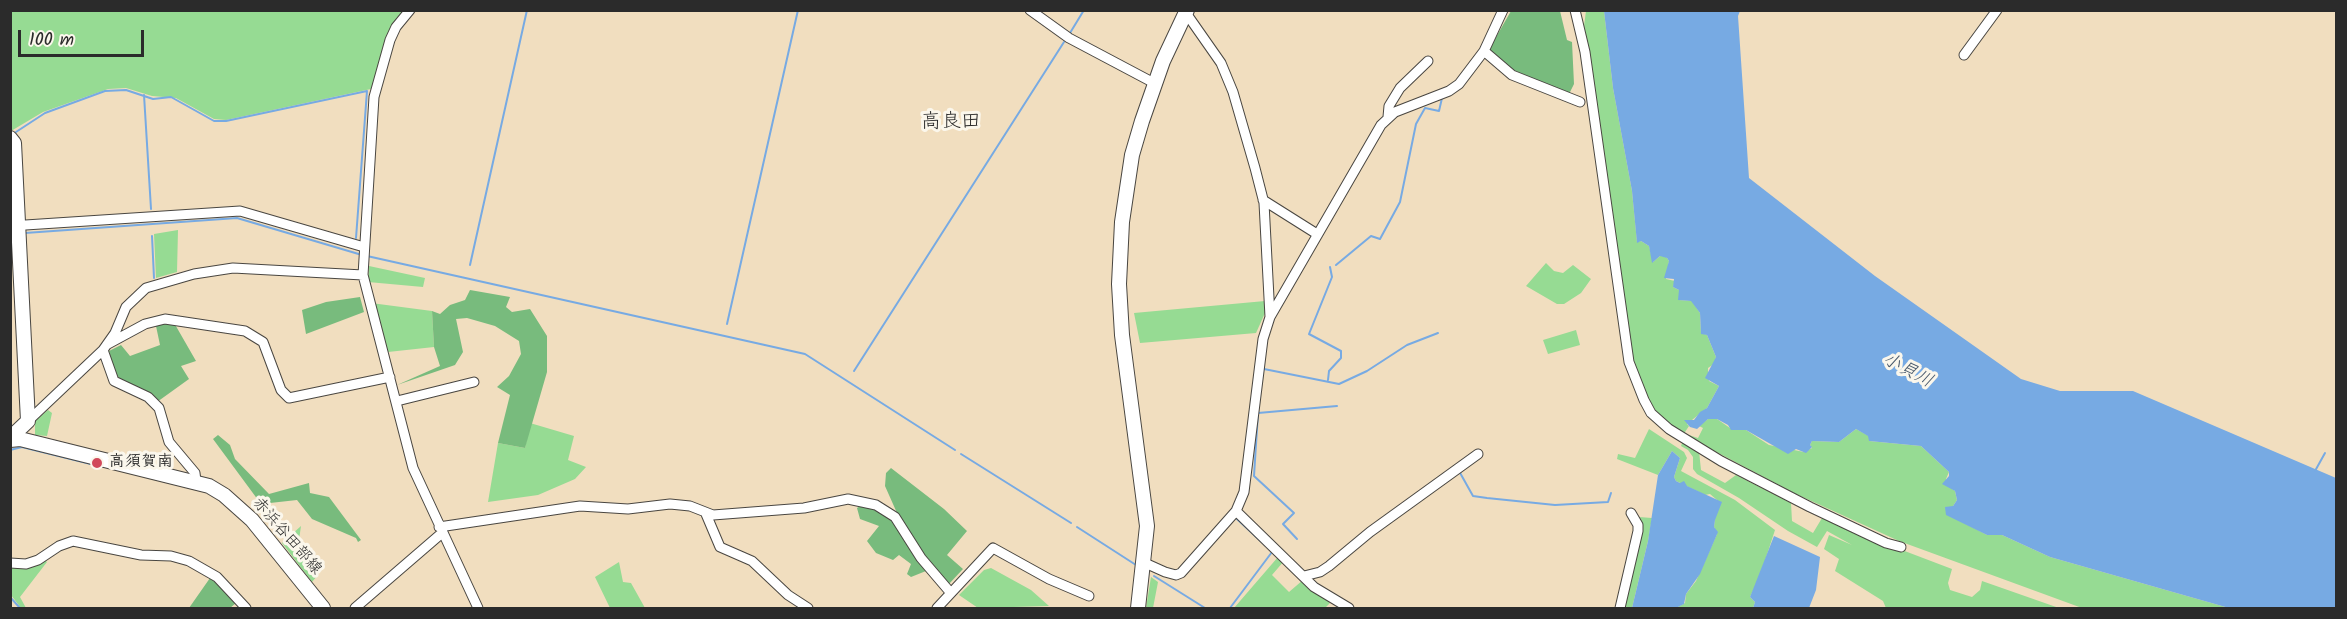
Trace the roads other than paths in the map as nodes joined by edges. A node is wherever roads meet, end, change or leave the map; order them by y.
1 (410, 10) edge
2 (1030, 10) edge
3 (1575, 10) edge
4 (1997, 10) edge
5 (1501, 11) edge
6 (1187, 12) edge
7 (1484, 51) junction
8 (1964, 55) dead end
9 (1428, 61) dead end
10 (1155, 83) junction
11 (1580, 102) dead end
12 (1388, 117) junction
13 (10, 138) edge
14 (1263, 200) junction
15 (17, 230) edge
16 (1317, 234) junction
17 (364, 252) junction
18 (363, 275) junction
19 (1270, 317) junction
20 (106, 347) junction
21 (390, 377) junction
22 (474, 382) dead end
23 (397, 401) junction
24 (28, 421) junction
25 (10, 439) edge
26 (1478, 454) dead end
27 (196, 481) junction
28 (1236, 511) junction
29 (1631, 513) dead end
30 (706, 514) junction
31 (440, 530) junction
32 (1901, 547) dead end
33 (1145, 562) junction
34 (10, 563) edge
35 (1304, 576) junction
36 (950, 592) junction
37 (1089, 596) dead end
38 (1333, 605) edge
39 (246, 609) edge
40 (323, 609) edge
41 (355, 609) edge
42 (478, 609) edge
43 (808, 609) edge
44 (937, 609) edge
45 (1138, 609) edge
46 (1349, 609) edge
47 (1620, 609) edge

1 - 17 street
2 - 10 street
3 - 32 street
4 - 8 street
5 - 7 street
6 - 10 main road
6 - 14 street
7 - 11 street
7 - 12 street
9 - 12 street
10 - 33 main road
12 - 16 street
13 - 15 main road
14 - 16 street
14 - 19 street
15 - 17 street
15 - 24 main road
16 - 19 street
17 - 18 street
18 - 20 street
18 - 21 street
19 - 28 street
20 - 21 street
20 - 24 street
20 - 27 street
21 - 23 street
22 - 23 street
23 - 31 street
24 - 25 main road, 赤浜谷田部線
25 - 27 main road, 赤浜谷田部線
26 - 35 street
27 - 40 main road, 赤浜谷田部線
28 - 33 street
28 - 35 street
29 - 47 street
30 - 31 street
30 - 36 street
30 - 43 street
31 - 41 street
31 - 42 street
33 - 45 main road
34 - 39 street
35 - 38 street
36 - 37 street
36 - 44 street
38 - 46 street

